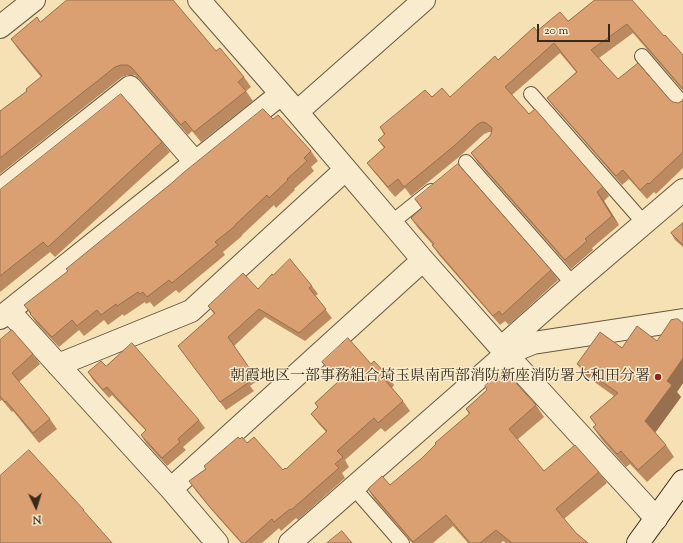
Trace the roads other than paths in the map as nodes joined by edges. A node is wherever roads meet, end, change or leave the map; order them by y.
1 (199, 0) edge
2 (424, 0) edge
3 (22, 3) edge
4 (0, 28) edge
5 (642, 56) dead end
6 (281, 94) junction
7 (531, 94) dead end
8 (683, 104) edge
9 (296, 112) junction
10 (195, 162) junction
11 (345, 170) junction
12 (454, 171) edge
13 (443, 181) edge
14 (0, 190) edge
15 (683, 190) edge
16 (391, 223) junction
17 (644, 223) junction
18 (423, 260) junction
19 (573, 284) junction
20 (4, 314) edge
21 (683, 320) edge
22 (504, 351) junction
23 (58, 365) junction
24 (683, 481) edge
25 (353, 487) junction
26 (171, 489) junction
27 (656, 519) junction
28 (217, 543) edge
29 (290, 543) edge
30 (402, 543) edge
31 (638, 543) edge

1 - 6 street
2 - 9 street
3 - 4 street
5 - 8 lane
6 - 9 street
6 - 10 street
7 - 17 lane
9 - 11 street
10 - 14 street
10 - 20 street
11 - 16 street
11 - 23 street
12 - 19 lane
13 - 16 lane
15 - 17 street
16 - 18 street
17 - 19 street
18 - 22 street
18 - 26 street
19 - 22 street
20 - 23 street
21 - 22 street
22 - 25 street
22 - 27 street
23 - 26 street
24 - 27 street
25 - 29 street
25 - 30 lane
26 - 28 street
27 - 31 street

